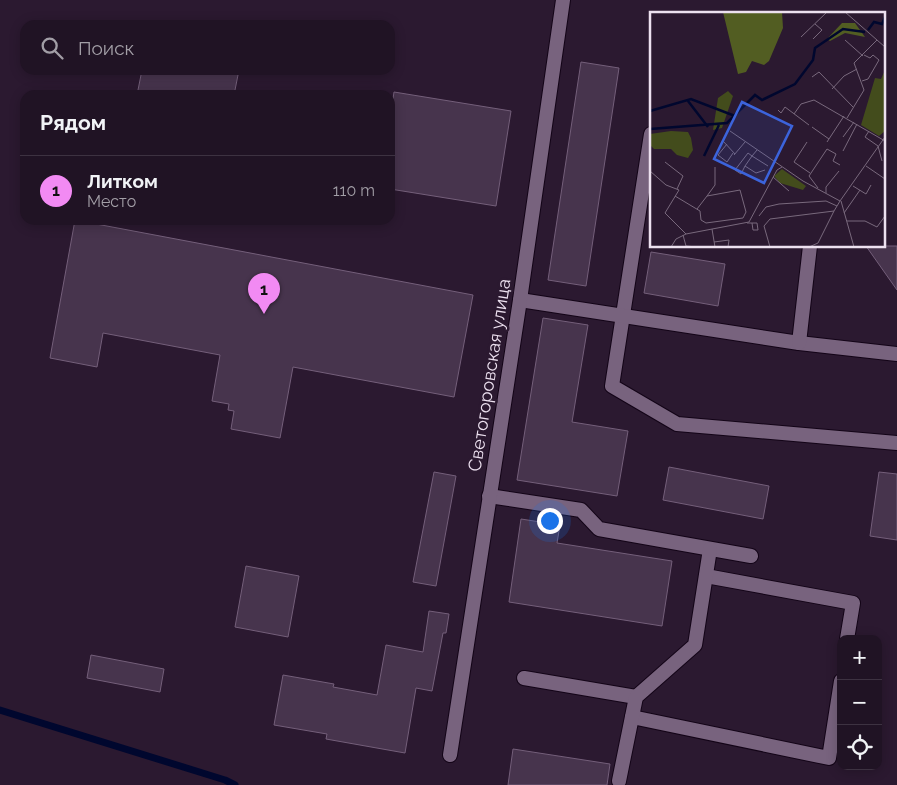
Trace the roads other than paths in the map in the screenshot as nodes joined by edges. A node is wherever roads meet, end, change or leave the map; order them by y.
1 (563, 0) edge
2 (650, 140) edge
3 (810, 248) edge
4 (520, 300) junction
5 (623, 316) junction
6 (799, 343) junction
7 (897, 354) edge
8 (897, 443) edge
9 (489, 496) junction
10 (710, 549) junction
11 (751, 556) dead end
12 (706, 576) junction
13 (848, 635) edge
14 (524, 678) dead end
15 (636, 697) junction
16 (837, 707) edge
17 (632, 717) junction
18 (450, 756) dead end
19 (619, 781) dead end

1 - 4 street, Светогоровская улица
2 - 5 street
3 - 6 street
4 - 5 street
4 - 9 street, Светогоровская улица
5 - 6 street
5 - 8 street
6 - 7 street
9 - 10 street
9 - 18 street, Светогоровская улица
10 - 11 street
10 - 12 street
12 - 13 street
12 - 15 street
14 - 15 street
15 - 17 street
16 - 17 street
17 - 19 street

